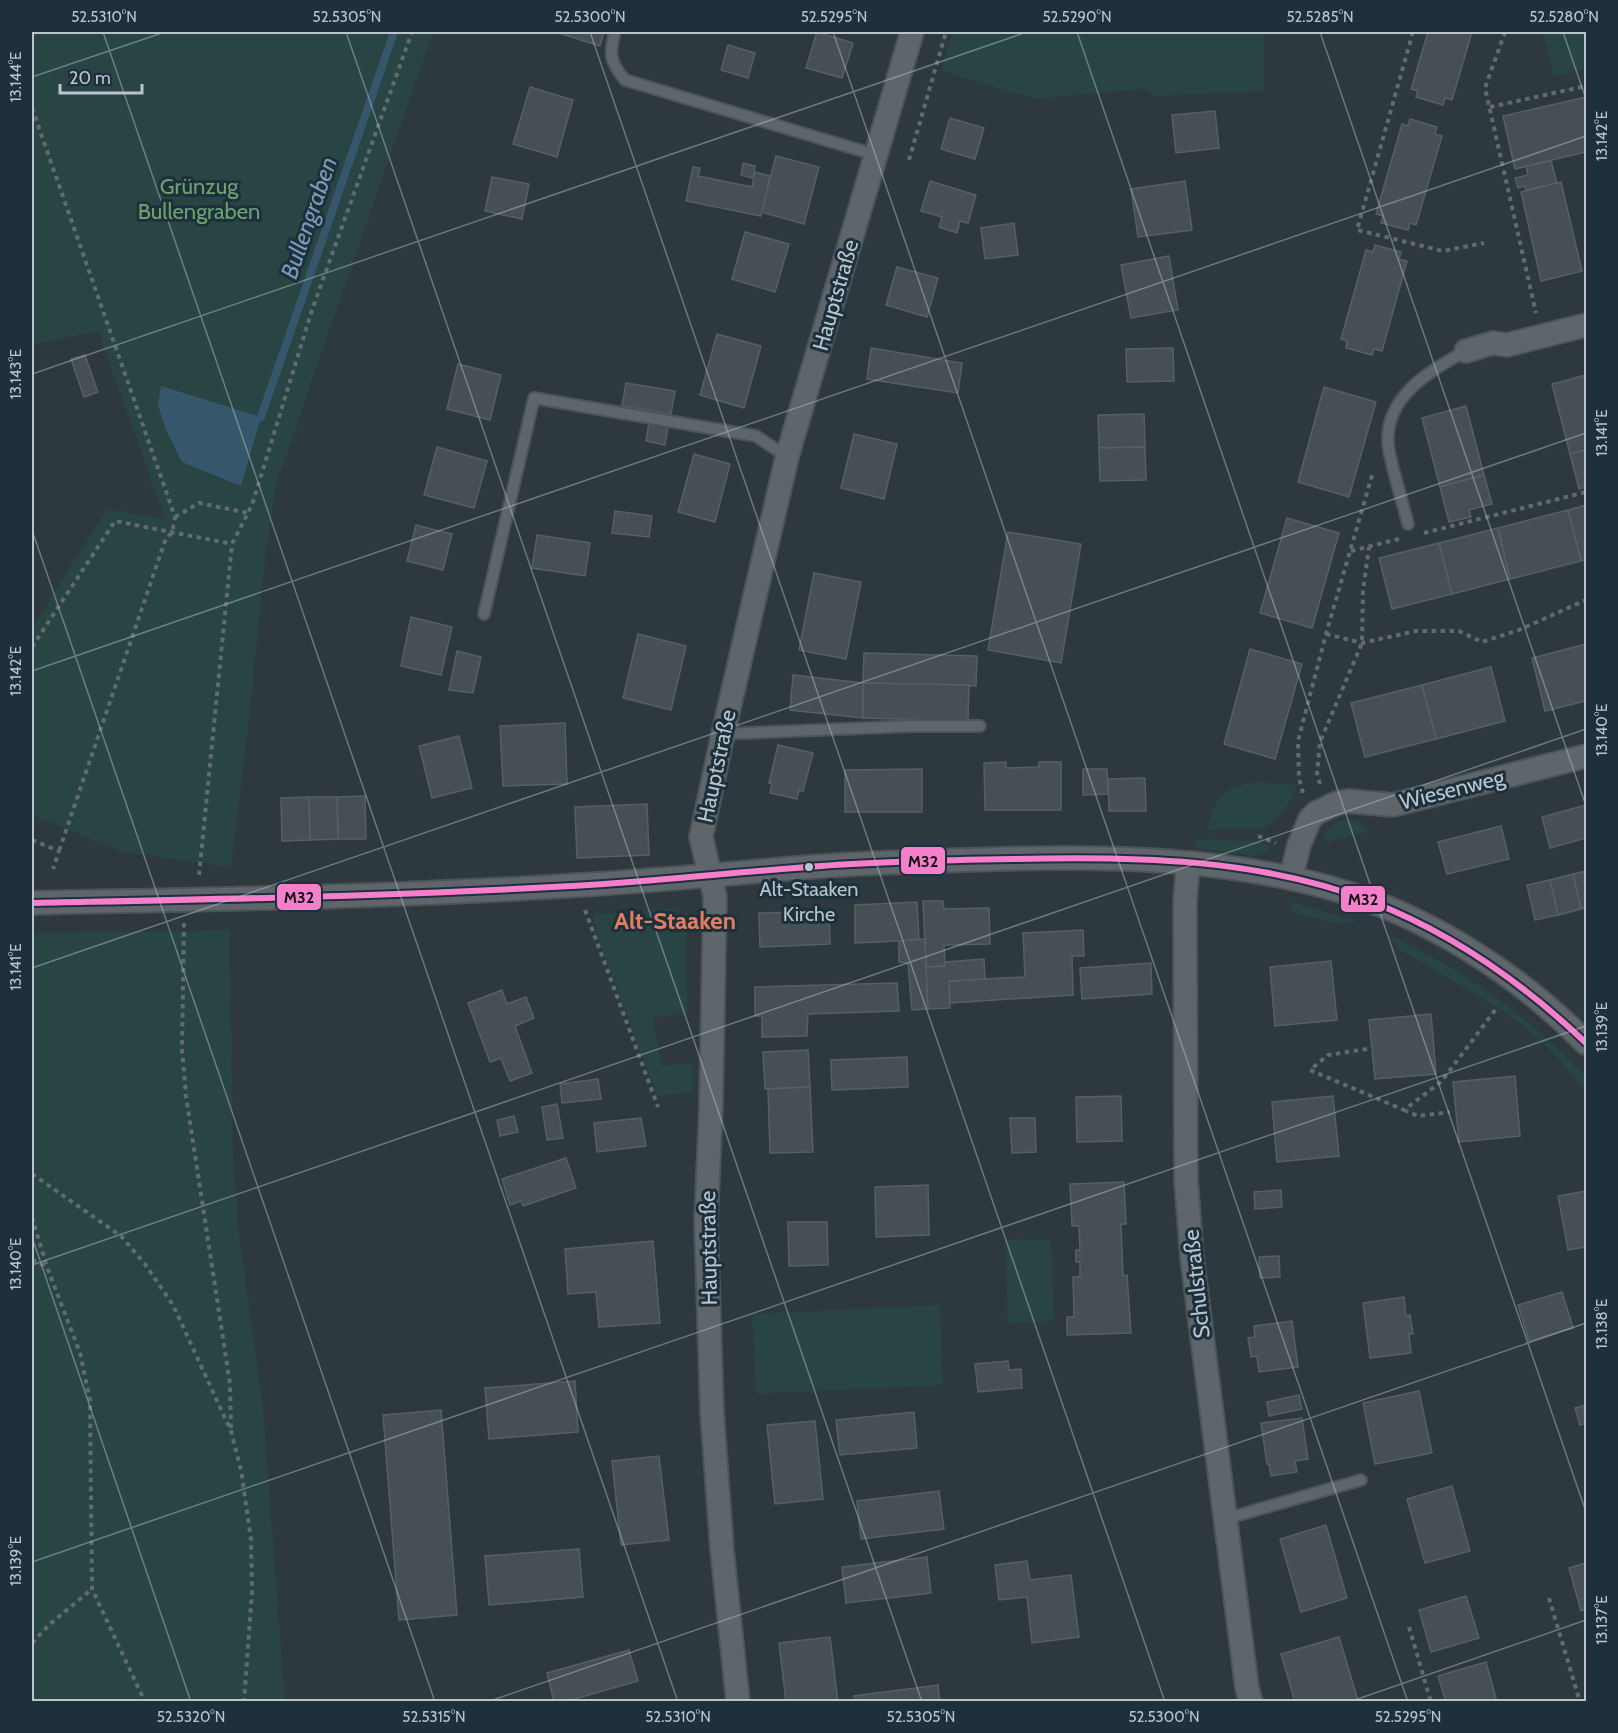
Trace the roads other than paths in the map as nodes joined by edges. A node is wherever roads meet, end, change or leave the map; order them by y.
1 (615, 32) edge
2 (912, 32) edge
3 (876, 155) junction
4 (1587, 326) edge
5 (1466, 351) joint
6 (787, 457) junction
7 (1408, 524) dead end
8 (484, 614) dead end
9 (980, 726) dead end
10 (723, 734) junction
11 (1587, 756) edge
12 (1188, 863) junction
13 (711, 875) junction
14 (1291, 878) junction
15 (32, 903) edge
16 (1587, 1043) edge
17 (1361, 1480) dead end
18 (1225, 1519) junction
19 (738, 1701) edge
20 (1251, 1701) edge

1 - 3 lane
2 - 3 street, Hauptstraße
3 - 6 street, Hauptstraße
4 - 5 street
5 - 7 lane
6 - 8 lane
6 - 10 street, Hauptstraße
9 - 10 lane
10 - 13 street, Hauptstraße
11 - 14 street, Wiesenweg
12 - 13 street
12 - 14 street
12 - 18 street, Schulstraße
13 - 15 street
13 - 19 street, Hauptstraße
14 - 16 street
17 - 18 lane
18 - 20 street, Schulstraße

